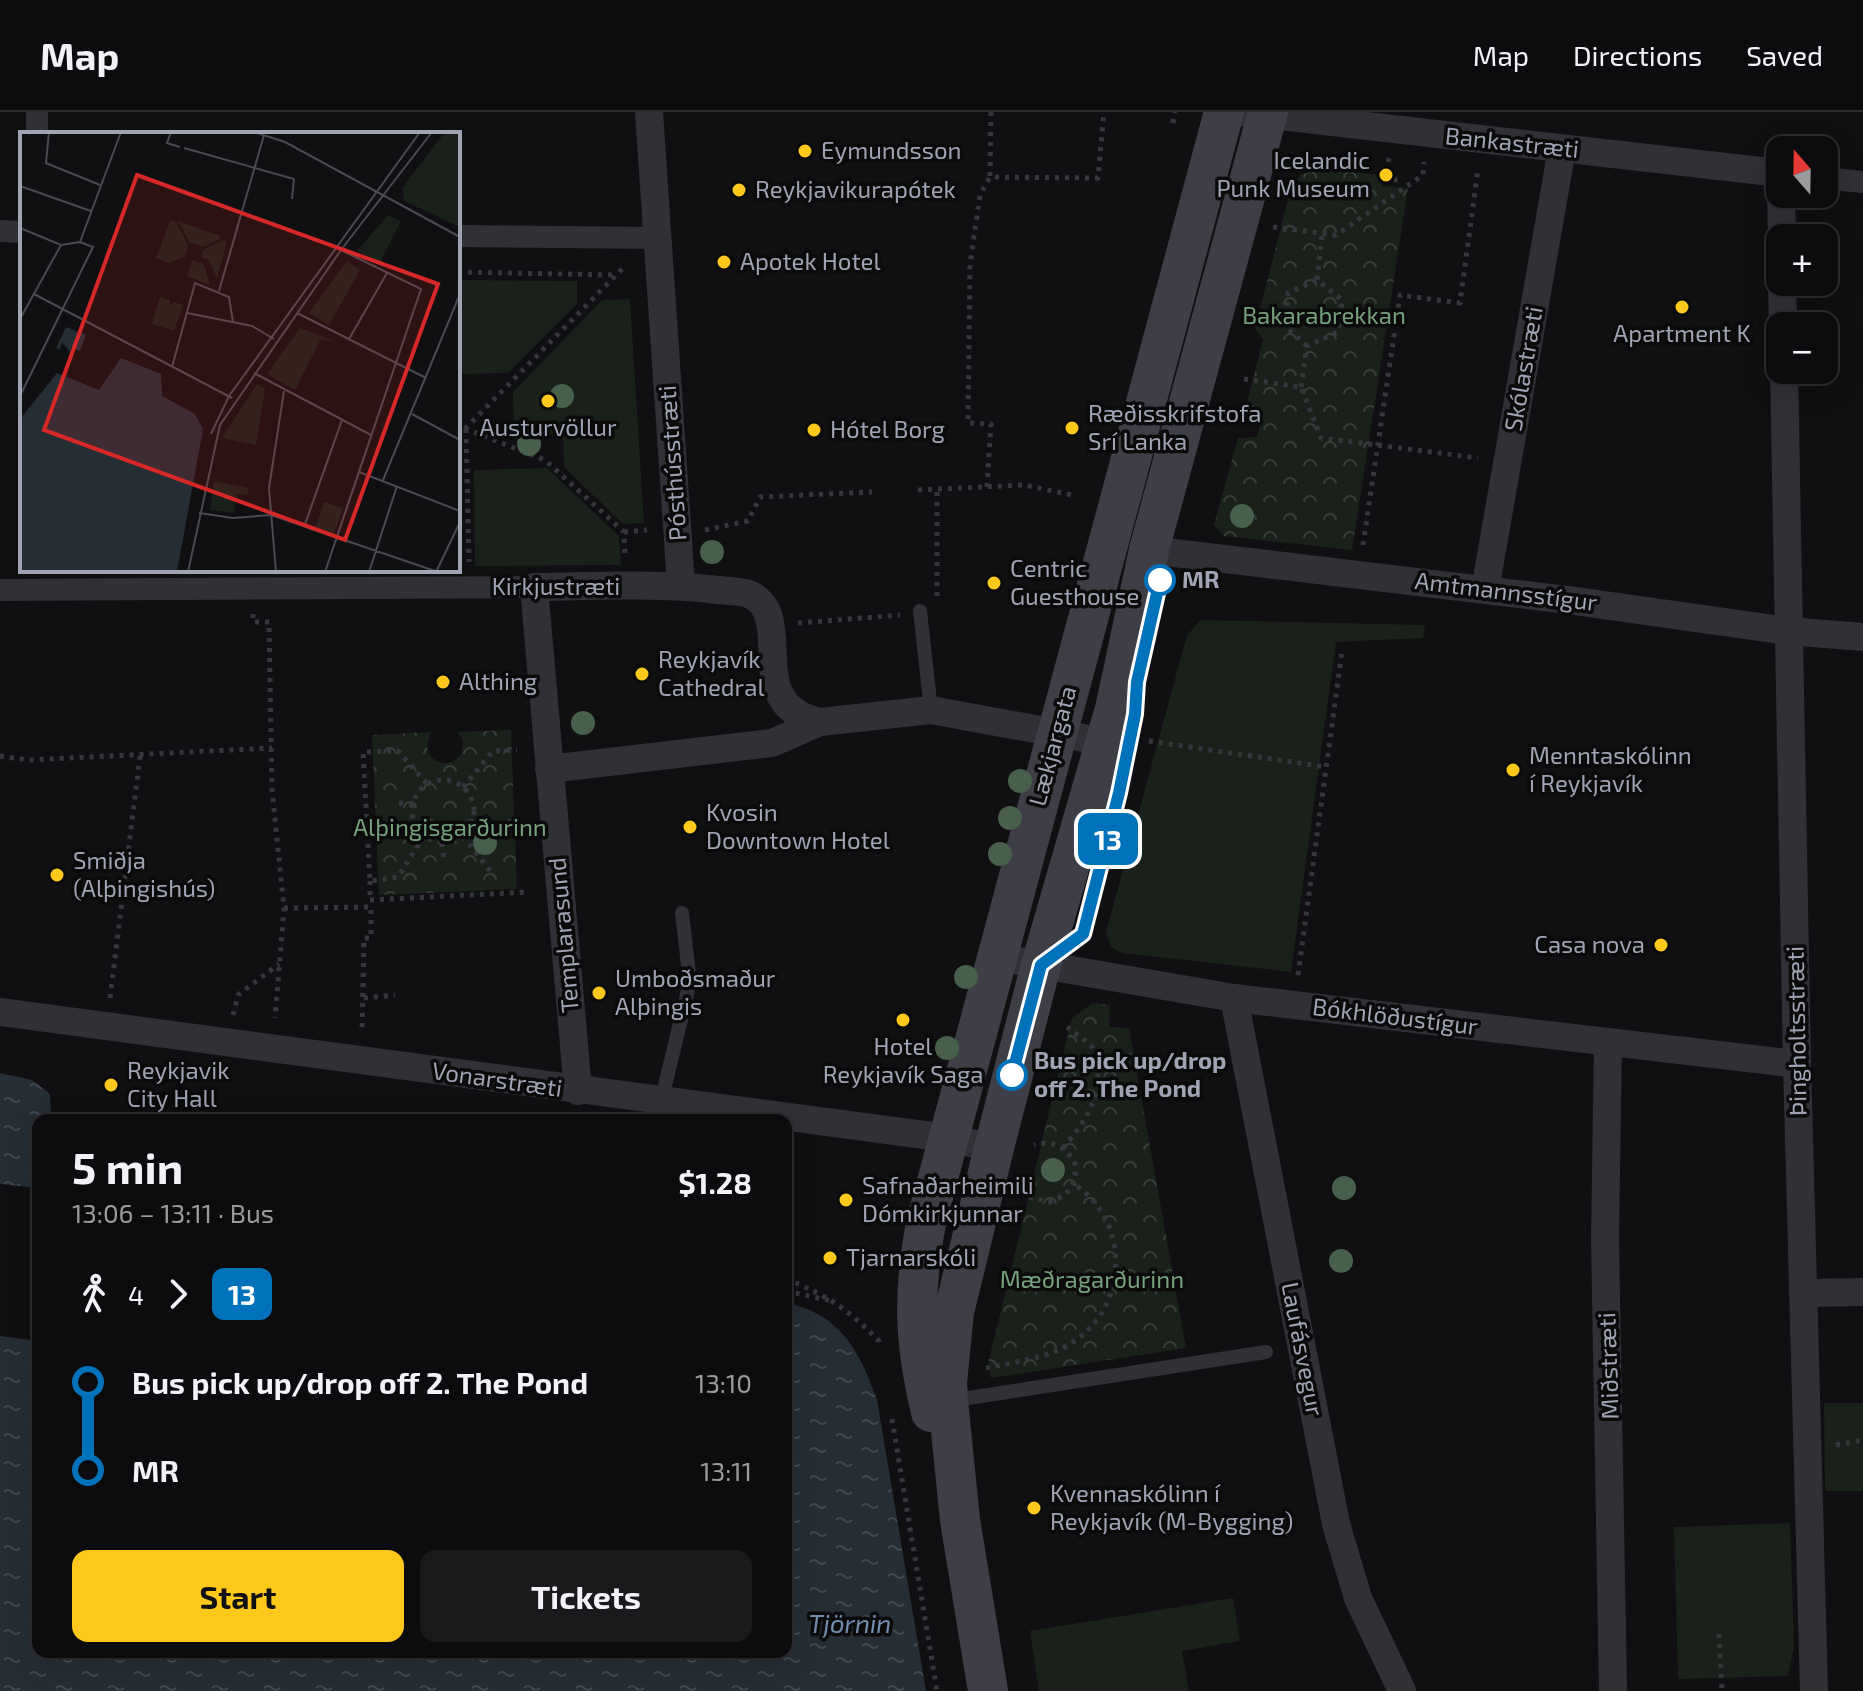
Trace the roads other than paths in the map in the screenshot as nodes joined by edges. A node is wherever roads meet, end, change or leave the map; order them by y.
1 (649, 112) edge
2 (1224, 112) edge
3 (1260, 114) edge
4 (1562, 149) junction
5 (1766, 171) edge
6 (1838, 179) edge
7 (1249, 181) junction
8 (1863, 182) edge
9 (0, 231) edge
10 (20, 232) edge
11 (460, 236) edge
12 (652, 238) junction
13 (1784, 384) edge
14 (1201, 420) dead end
15 (1163, 551) junction
16 (253, 580) edge
17 (681, 585) junction
18 (534, 587) junction
19 (0, 590) edge
20 (1485, 590) junction
21 (1155, 600) dead end
22 (918, 608) road end
23 (1788, 631) junction
24 (1863, 637) edge
25 (931, 710) junction
26 (820, 722) junction
27 (1057, 731) junction
28 (1125, 741) junction
29 (549, 769) junction
30 (682, 913) dead end
31 (996, 957) junction
32 (1041, 965) junction
33 (1234, 998) junction
34 (0, 1012) edge
35 (1608, 1042) junction
36 (1797, 1064) junction
37 (578, 1091) junction
38 (661, 1102) junction
39 (756, 1114) edge
40 (792, 1118) edge
41 (947, 1138) junction
42 (994, 1148) junction
43 (1863, 1292) edge
44 (1803, 1293) junction
45 (1266, 1352) dead end
46 (950, 1384) junction
47 (988, 1691) edge
48 (1402, 1691) edge
49 (1613, 1691) edge
50 (1814, 1691) edge

1 - 12 street, Pósthússtræti
2 - 27 main road, Lækjargata
3 - 4 street, Bankastræti
3 - 7 main road, Lækjargata
4 - 5 street, Bankastræti
4 - 20 street, Skólastræti
6 - 8 street
7 - 14 lane
7 - 15 main road, Lækjargata
9 - 10 street
11 - 12 street
12 - 17 street, Pósthússtræti
13 - 23 street, Þingholtsstræti
15 - 20 street, Amtmannsstígur
15 - 28 main road, Lækjargata
16 - 18 street, Kirkjustræti
16 - 19 street, Kirkjustræti
17 - 18 street, Kirkjustræti
17 - 26 street
18 - 29 street, Templarasund
20 - 23 street, Amtmannsstígur
21 - 32 lane
22 - 25 lane
23 - 24 street, Amtmannsstígur
23 - 36 street, Þingholtsstræti
25 - 26 street
25 - 27 street
26 - 29 street
27 - 28 street
27 - 31 main road, Lækjargata
28 - 32 main road, Lækjargata
29 - 37 street, Templarasund
30 - 38 lane
31 - 32 street, Bókhlöðustígur
31 - 41 main road, Lækjargata
32 - 33 street, Bókhlöðustígur
32 - 42 main road, Lækjargata
33 - 35 street, Bókhlöðustígur
33 - 48 street, Laufásvegur
34 - 37 street, Vonarstræti
35 - 36 street, Bókhlöðustígur
35 - 49 street, Miðstræti
36 - 44 street, Þingholtsstræti
37 - 38 street, Vonarstræti
38 - 39 street, Vonarstræti
40 - 41 street, Vonarstræti
41 - 42 street, Vonarstræti
41 - 46 main road, Lækjargata
42 - 46 main road, Lækjargata
43 - 44 street
44 - 50 street, Þingholtsstræti
45 - 46 lane
46 - 47 main road

